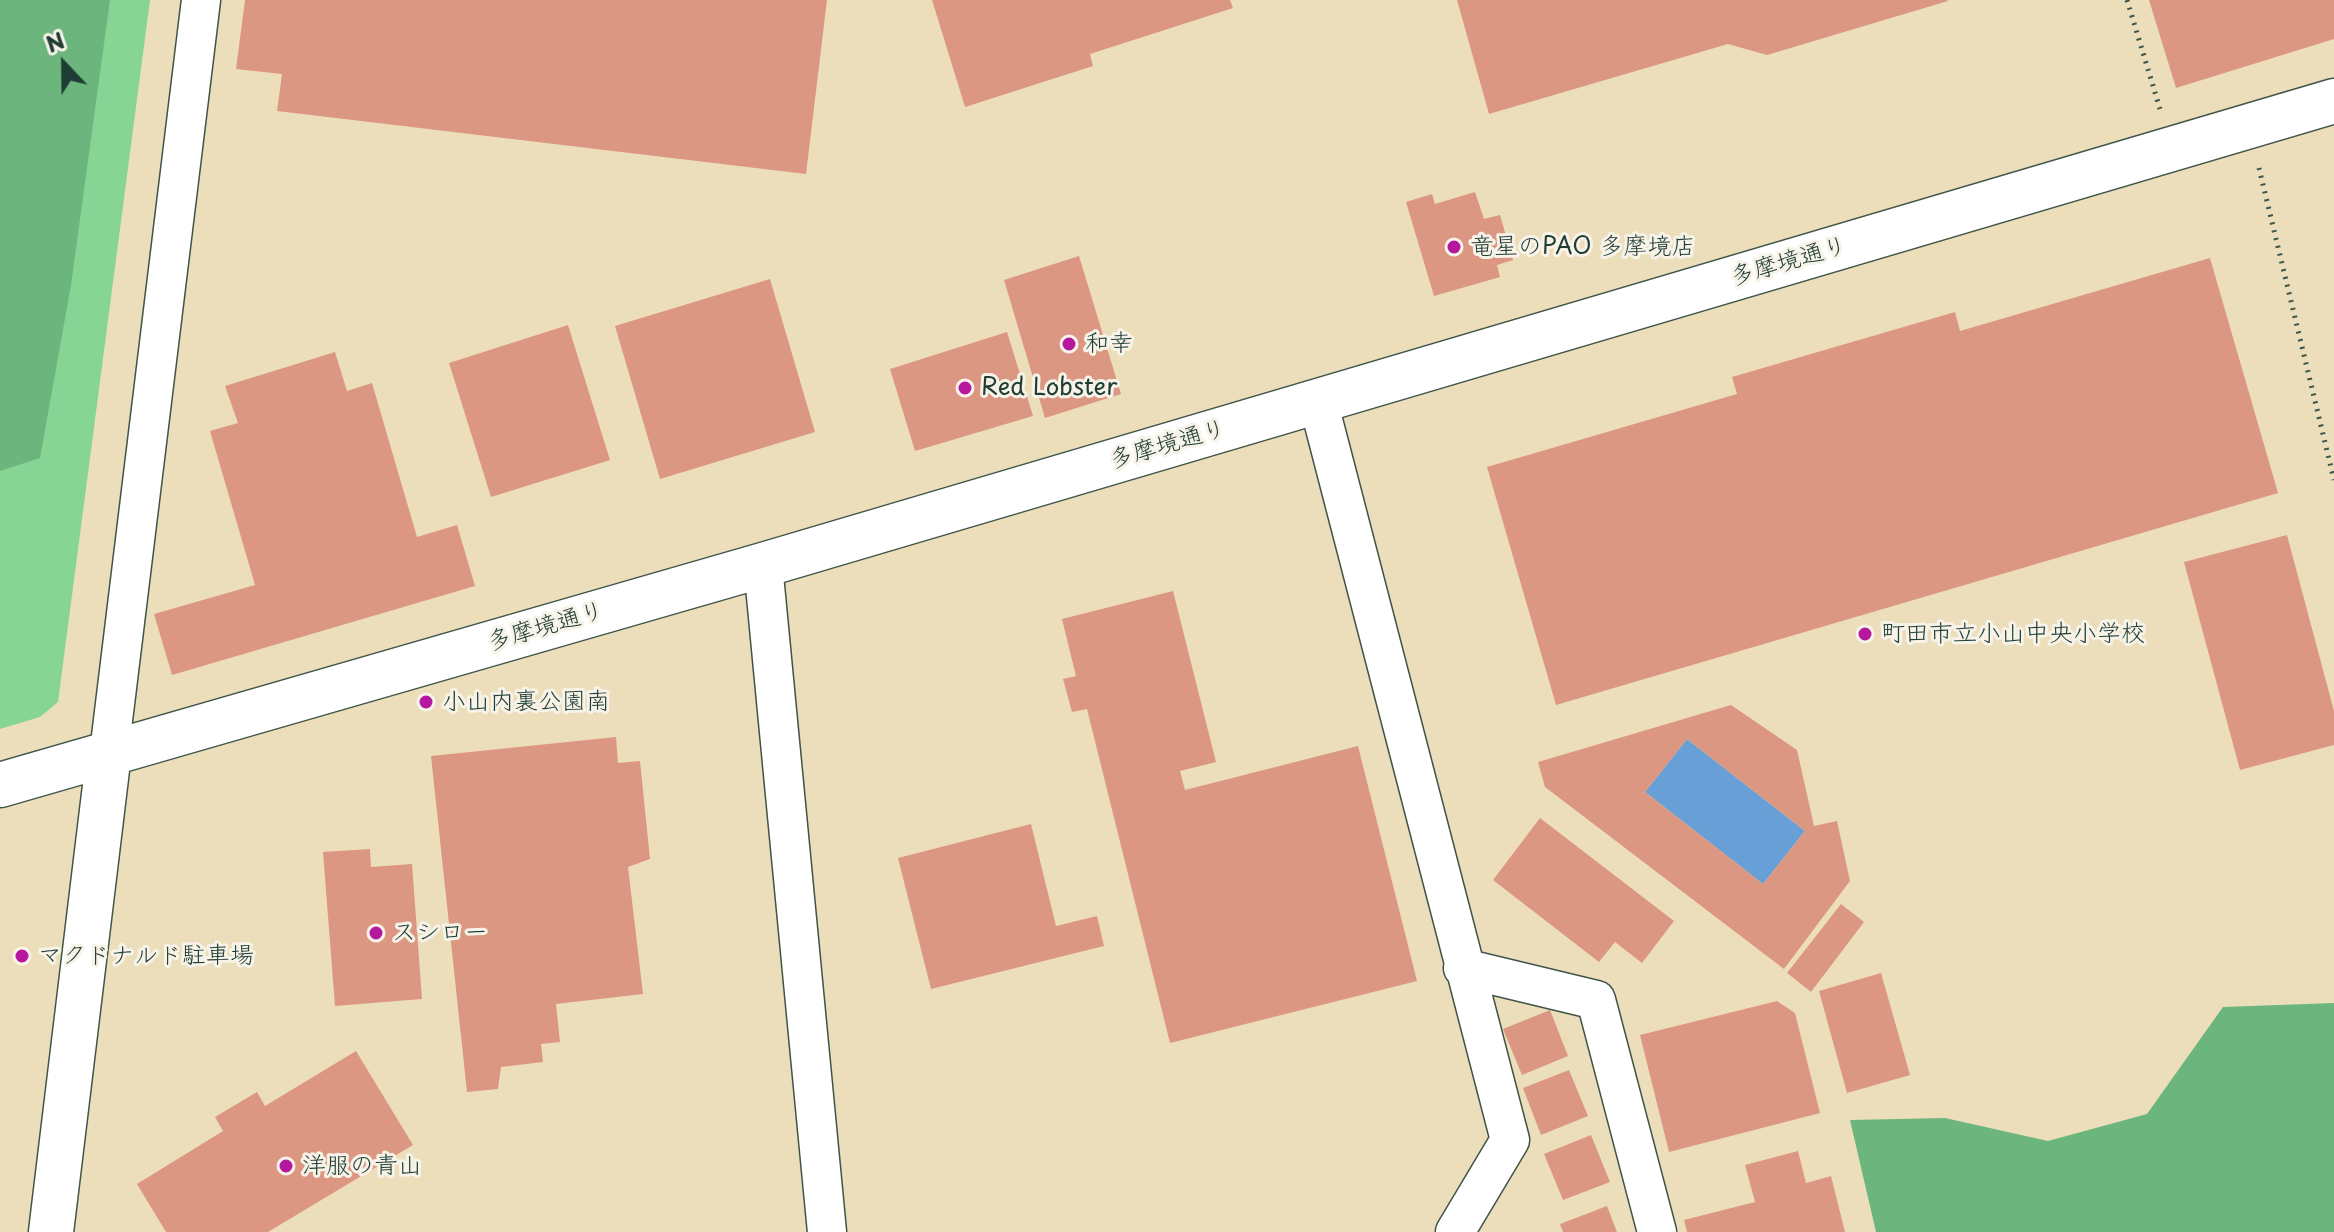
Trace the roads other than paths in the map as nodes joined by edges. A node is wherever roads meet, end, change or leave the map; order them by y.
1 (201, 0) edge
2 (2334, 101) edge
3 (1318, 401) junction
4 (763, 565) junction
5 (109, 753) junction
6 (0, 785) edge
7 (1463, 968) junction
8 (51, 1232) edge
9 (827, 1232) edge
10 (1455, 1232) edge
11 (1657, 1232) edge

1 - 5 street
2 - 3 street, 多摩境通り
3 - 4 street, 多摩境通り
3 - 7 street
4 - 5 street, 多摩境通り
4 - 9 street
5 - 6 street, 多摩境通り
5 - 8 street
7 - 10 street
7 - 11 street

